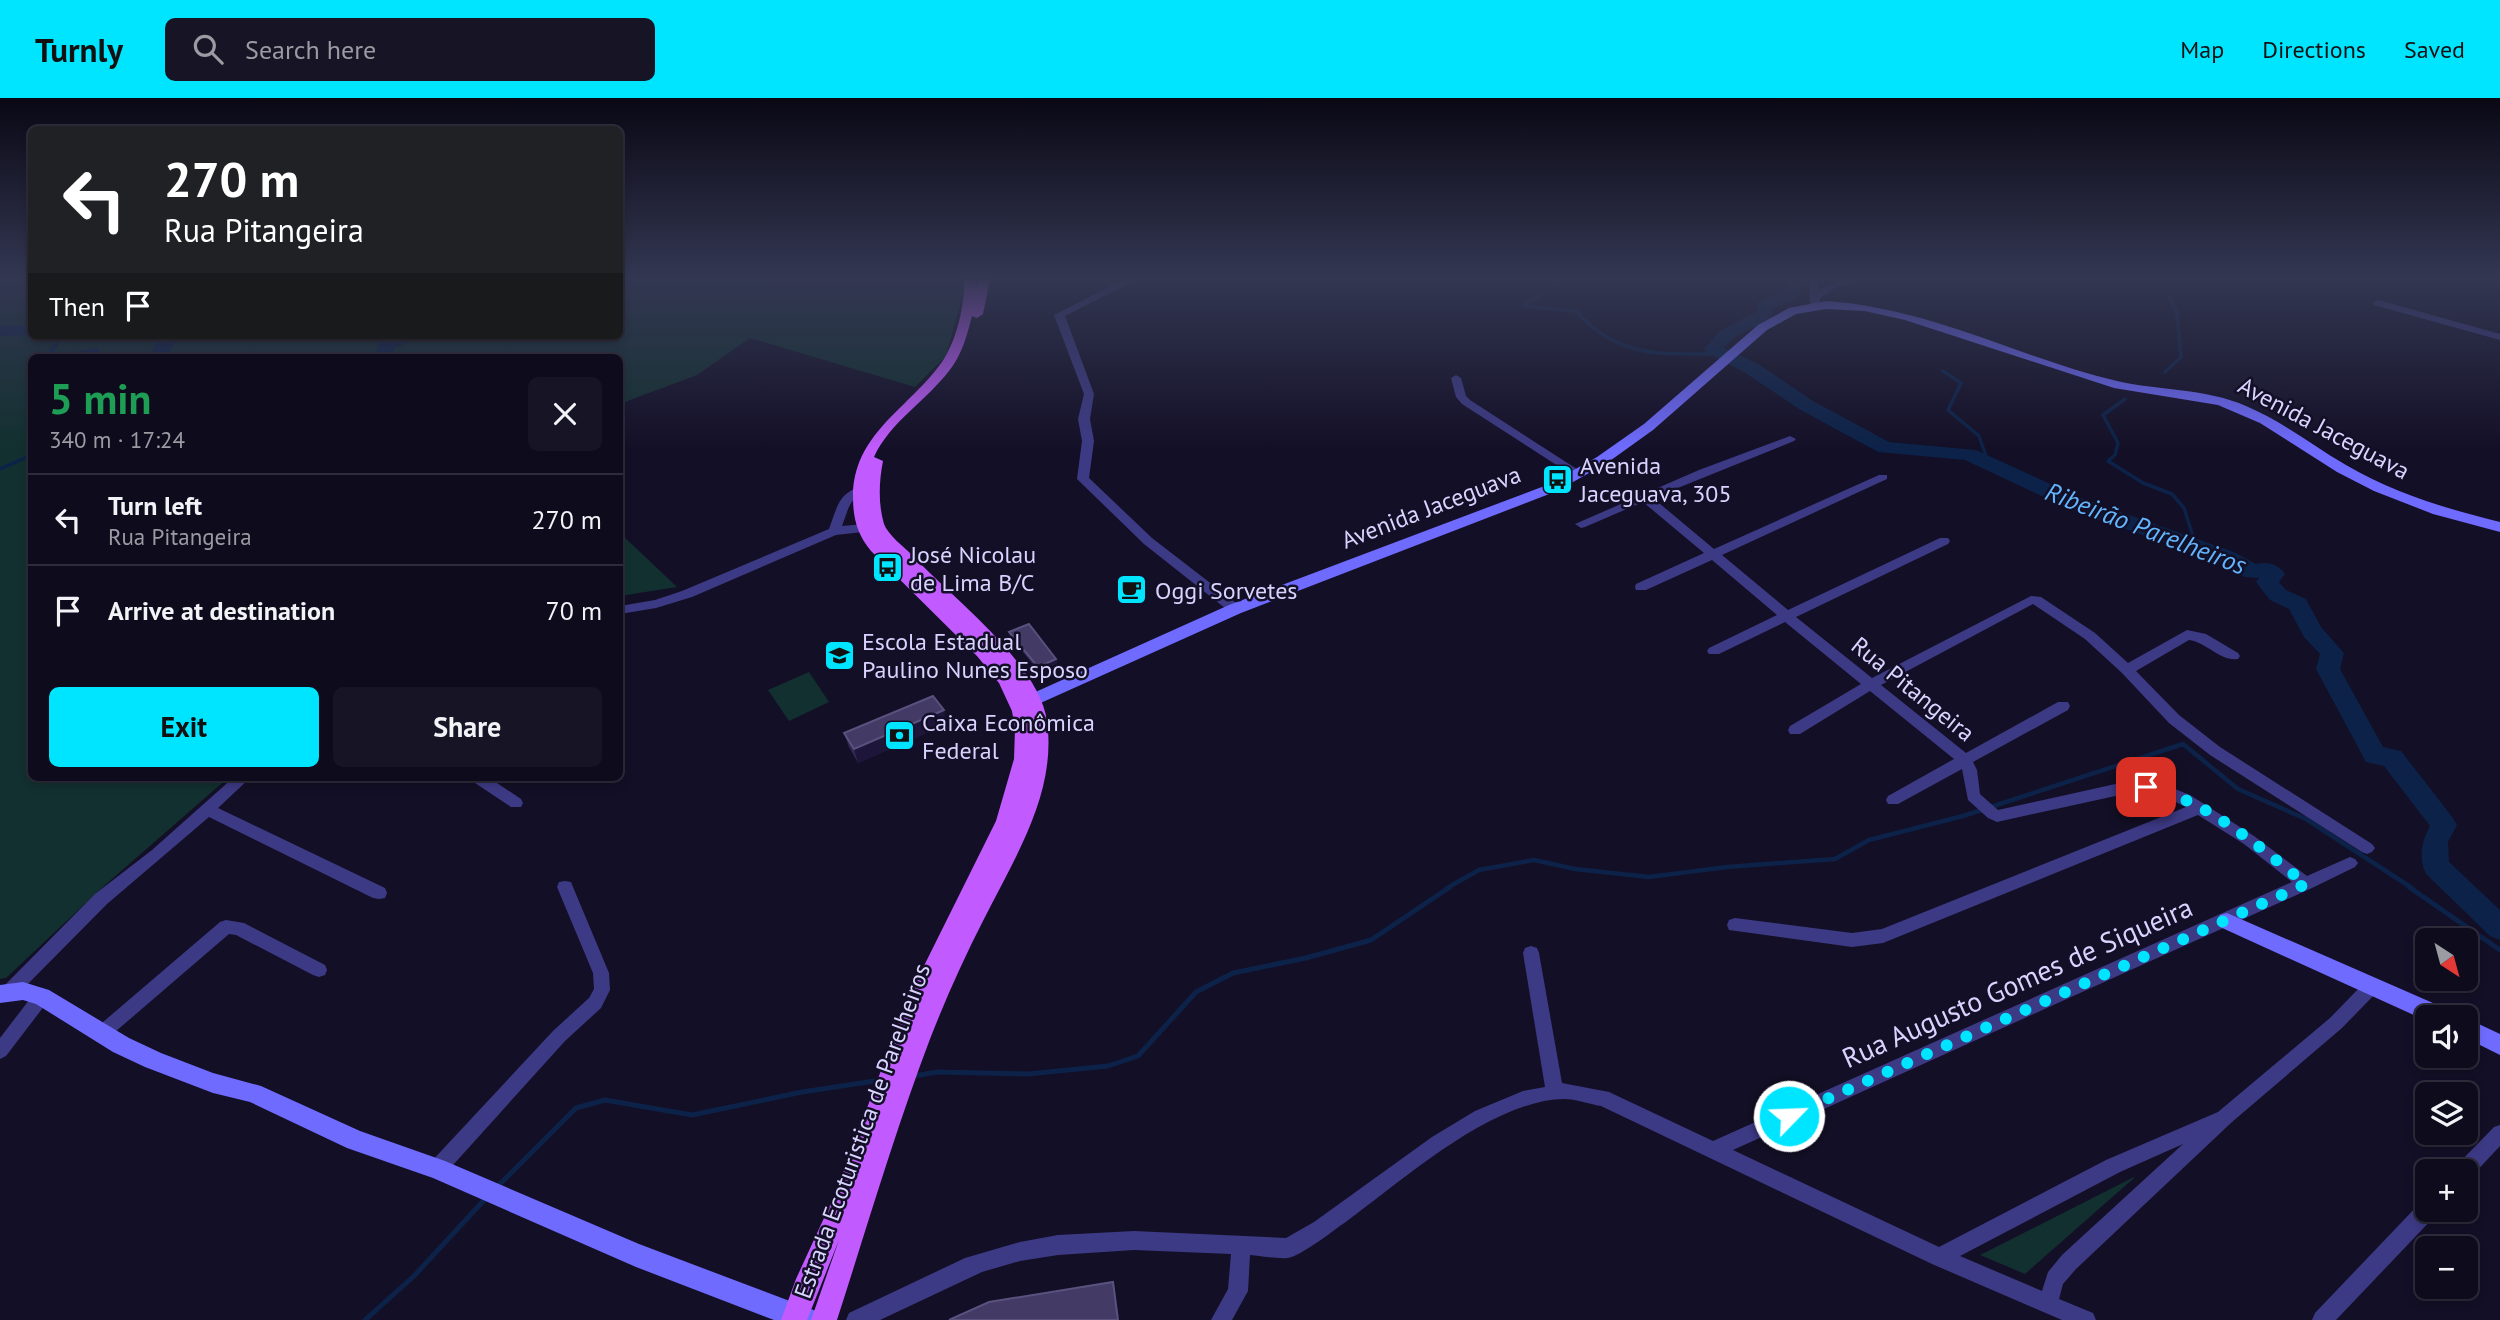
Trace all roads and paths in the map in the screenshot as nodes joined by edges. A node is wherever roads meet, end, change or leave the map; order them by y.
1 (959, 336) edge
2 (970, 336) edge
3 (1066, 336) edge
4 (1755, 336) edge
5 (1967, 336) edge
6 (1456, 378) dead end
7 (1790, 439) dead end
8 (1579, 475) junction
9 (1884, 477) dead end
10 (866, 488) junction
11 (1646, 498) junction
12 (1581, 524) dead end
13 (2500, 527) edge
14 (870, 528) junction
15 (834, 531) junction
16 (1944, 541) dead end
17 (1713, 554) junction
18 (1640, 587) dead end
19 (1235, 608) junction
20 (623, 610) edge
21 (1787, 617) junction
22 (1714, 651) dead end
23 (2233, 656) dead end
24 (2127, 670) junction
25 (1871, 684) junction
26 (1025, 703) junction
27 (2063, 705) dead end
28 (1795, 730) dead end
29 (1965, 760) junction
30 (240, 781) edge
31 (483, 781) edge
32 (1893, 800) dead end
33 (516, 803) dead end
34 (2199, 808) junction
35 (208, 810) junction
36 (2367, 848) dead end
37 (2350, 863) dead end
38 (2306, 884) junction
39 (565, 887) dead end
40 (379, 893) dead end
41 (2227, 920) junction
42 (1735, 925) dead end
43 (1531, 953) dead end
44 (319, 970) dead end
45 (2371, 987) junction
46 (4, 993) edge
47 (42, 996) junction
48 (2415, 1006) edge
49 (102, 1033) junction
50 (2478, 1033) edge
51 (2500, 1045) edge
52 (0, 1051) edge
53 (894, 1089) junction
54 (1555, 1092) junction
55 (2226, 1116) junction
56 (2500, 1133) edge
57 (1716, 1149) junction
58 (2475, 1159) edge
59 (437, 1169) junction
60 (2416, 1222) edge
61 (1241, 1245) junction
62 (1939, 1257) junction
63 (2048, 1304) junction
64 (799, 1318) edge
65 (824, 1320) edge
66 (856, 1320) edge
67 (1221, 1320) edge
68 (2086, 1320) edge
69 (2322, 1320) edge

1 - 10 main road
2 - 10 main road
3 - 19 street
4 - 8 main road, Avenida Jaceguava
5 - 13 main road, Avenida Jaceguava
6 - 8 street
7 - 11 street
8 - 19 main road, Avenida Jaceguava
9 - 17 street
10 - 14 main road
10 - 15 street
11 - 12 street
11 - 17 street, Rua Pitangeira
14 - 15 street
14 - 26 main road, Estrada Ecoturistica de Parelheiros
15 - 20 street
16 - 21 street
17 - 18 street
17 - 21 street, Rua Pitangeira
19 - 26 main road, Avenida Jaceguava
21 - 22 street
21 - 25 street, Rua Pitangeira
23 - 24 street
24 - 25 street
24 - 36 street
25 - 28 street
25 - 29 street, Rua Pitangeira
26 - 53 main road, Estrada Ecoturistica de Parelheiros
27 - 29 street
29 - 32 street
29 - 34 street, Rua Pitangeira
30 - 35 street
31 - 33 street
34 - 38 street, Rua Pitangeira
34 - 42 street
35 - 40 street
35 - 46 street
37 - 38 street, Rua Augusto Gomes de Siqueira
38 - 41 street, Rua Augusto Gomes de Siqueira
39 - 59 street
41 - 45 main road, Rua Augusto Gomes de Siqueira
41 - 57 street, Rua Augusto Gomes de Siqueira
43 - 54 street
44 - 49 street
45 - 48 main road, Rua Augusto Gomes de Siqueira
45 - 55 street
46 - 47 main road
47 - 49 main road
47 - 52 street
49 - 59 main road
50 - 51 main road
53 - 64 main road, Estrada Ecoturistica de Parelheiros
53 - 65 main road, Estrada Ecoturistica de Parelheiros
54 - 57 street
54 - 61 street
55 - 62 street
55 - 63 street
56 - 58 street
57 - 62 street
59 - 64 main road
60 - 69 street
61 - 66 street
61 - 67 street
62 - 63 street
63 - 68 street

